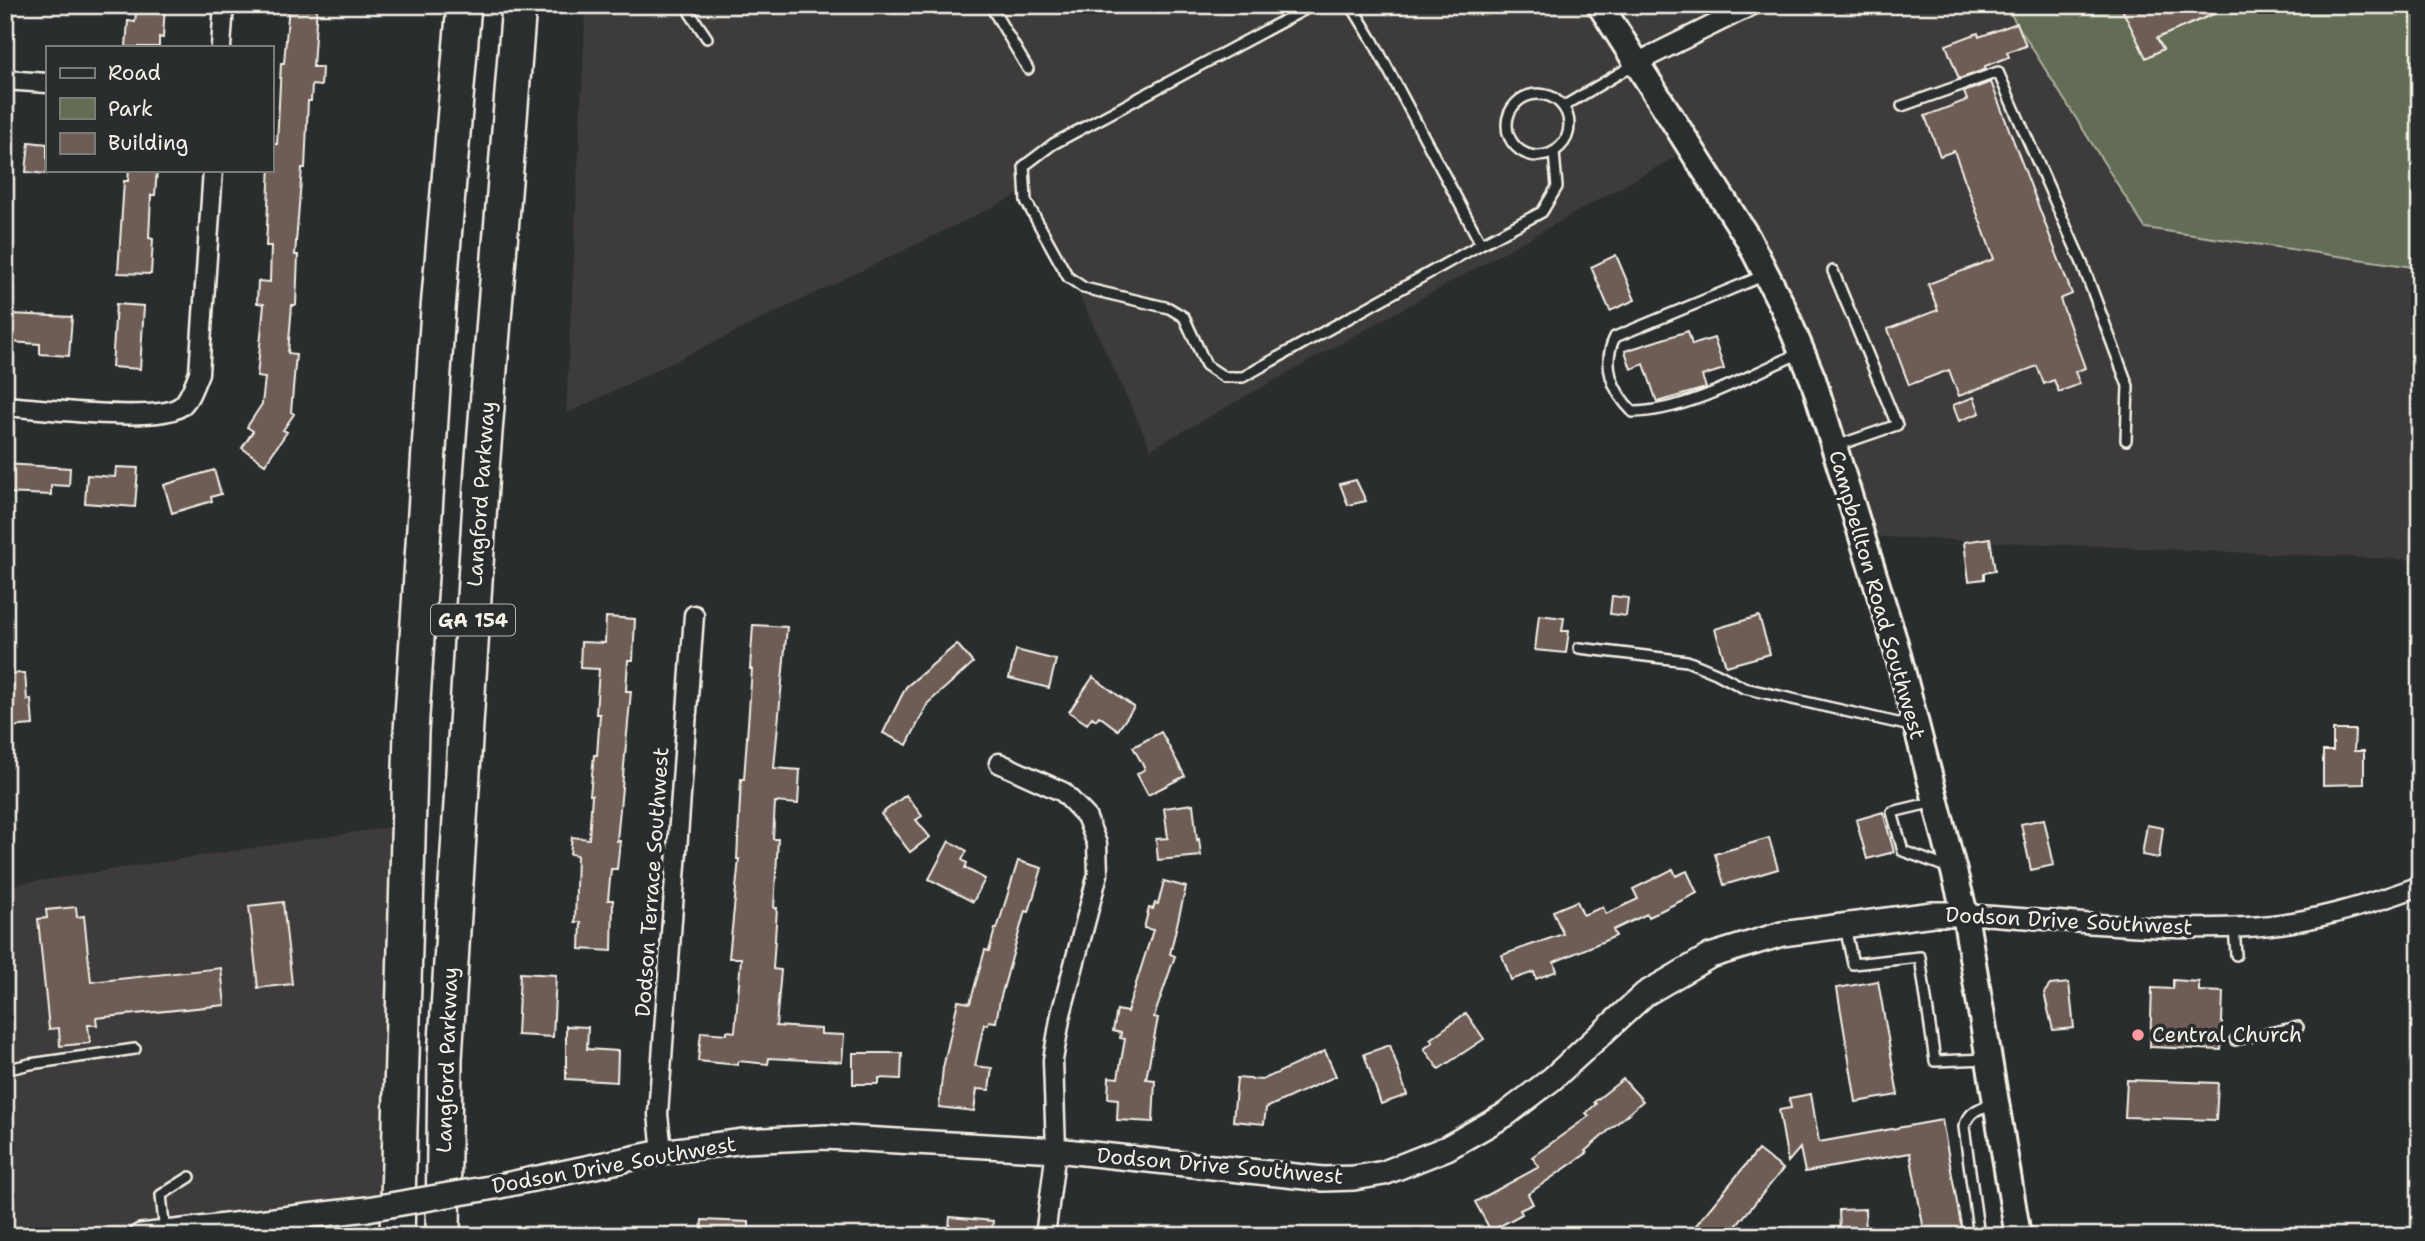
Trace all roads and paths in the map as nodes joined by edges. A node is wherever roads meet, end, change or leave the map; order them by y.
1 (224, 5) edge
2 (464, 5) edge
3 (519, 5) edge
4 (691, 5) edge
5 (990, 5) edge
6 (1313, 5) edge
7 (1351, 5) edge
8 (1600, 5) edge
9 (1753, 5) edge
10 (707, 38) dead end
11 (222, 46) edge
12 (1636, 63) junction
13 (1028, 69) dead end
14 (5, 80) edge
15 (46, 83) edge
16 (1564, 106) junction
17 (1902, 106) dead end
18 (1554, 152) junction
19 (213, 172) edge
20 (1481, 244) junction
21 (1833, 271) dead end
22 (1766, 275) junction
23 (1802, 352) junction
24 (5, 406) edge
25 (2126, 440) dead end
26 (1834, 447) junction
27 (694, 615) dead end
28 (1579, 648) dead end
29 (1917, 727) junction
30 (999, 763) dead end
31 (1936, 802) junction
32 (1954, 870) junction
33 (2420, 886) edge
34 (1965, 914) junction
35 (1844, 926) junction
36 (2234, 927) junction
37 (2236, 955) dead end
38 (2298, 1027) dead end
39 (2235, 1040) dead end
40 (135, 1049) dead end
41 (1989, 1059) junction
42 (5, 1070) edge
43 (1996, 1103) junction
44 (1056, 1150) junction
45 (662, 1152) junction
46 (190, 1177) dead end
47 (165, 1233) junction
48 (141, 1236) edge
49 (397, 1236) edge
50 (443, 1236) edge
51 (1045, 1236) edge
52 (1979, 1236) edge
53 (2018, 1236) edge

1 - 11 street
2 - 49 highway, GA 154
3 - 50 highway, Langford Parkway / GA 154
4 - 10 lane
5 - 13 lane
6 - 20 lane
7 - 20 lane
8 - 12 main road, Campbellton Road Southwest
9 - 12 street
12 - 16 lane
12 - 22 main road, Campbellton Road Southwest
14 - 15 street
16 - 18 lane
16 - 18 lane
17 - 25 lane
18 - 20 lane
19 - 24 street
21 - 26 lane
22 - 23 main road, Campbellton Road Southwest
22 - 23 lane
23 - 26 main road, Campbellton Road Southwest
26 - 29 main road, Campbellton Road Southwest
27 - 45 street, Dodson Terrace Southwest
28 - 29 lane
29 - 31 main road, Campbellton Road Southwest
30 - 44 street
31 - 32 main road, Campbellton Road Southwest
31 - 32 lane
32 - 34 main road, Campbellton Road Southwest
33 - 36 street, Dodson Drive Southwest
34 - 35 street, Dodson Drive Southwest
34 - 36 street, Dodson Drive Southwest
34 - 41 main road, Campbellton Road Southwest
35 - 41 lane
35 - 44 street, Dodson Drive Southwest
36 - 37 lane
38 - 39 lane
40 - 42 lane
41 - 43 main road, Campbellton Road Southwest
43 - 52 lane
43 - 53 main road, Campbellton Road Southwest
44 - 45 street, Dodson Drive Southwest
44 - 51 street
45 - 47 street, Dodson Drive Southwest, bridge
46 - 47 lane
47 - 48 street, Dodson Drive Southwest

